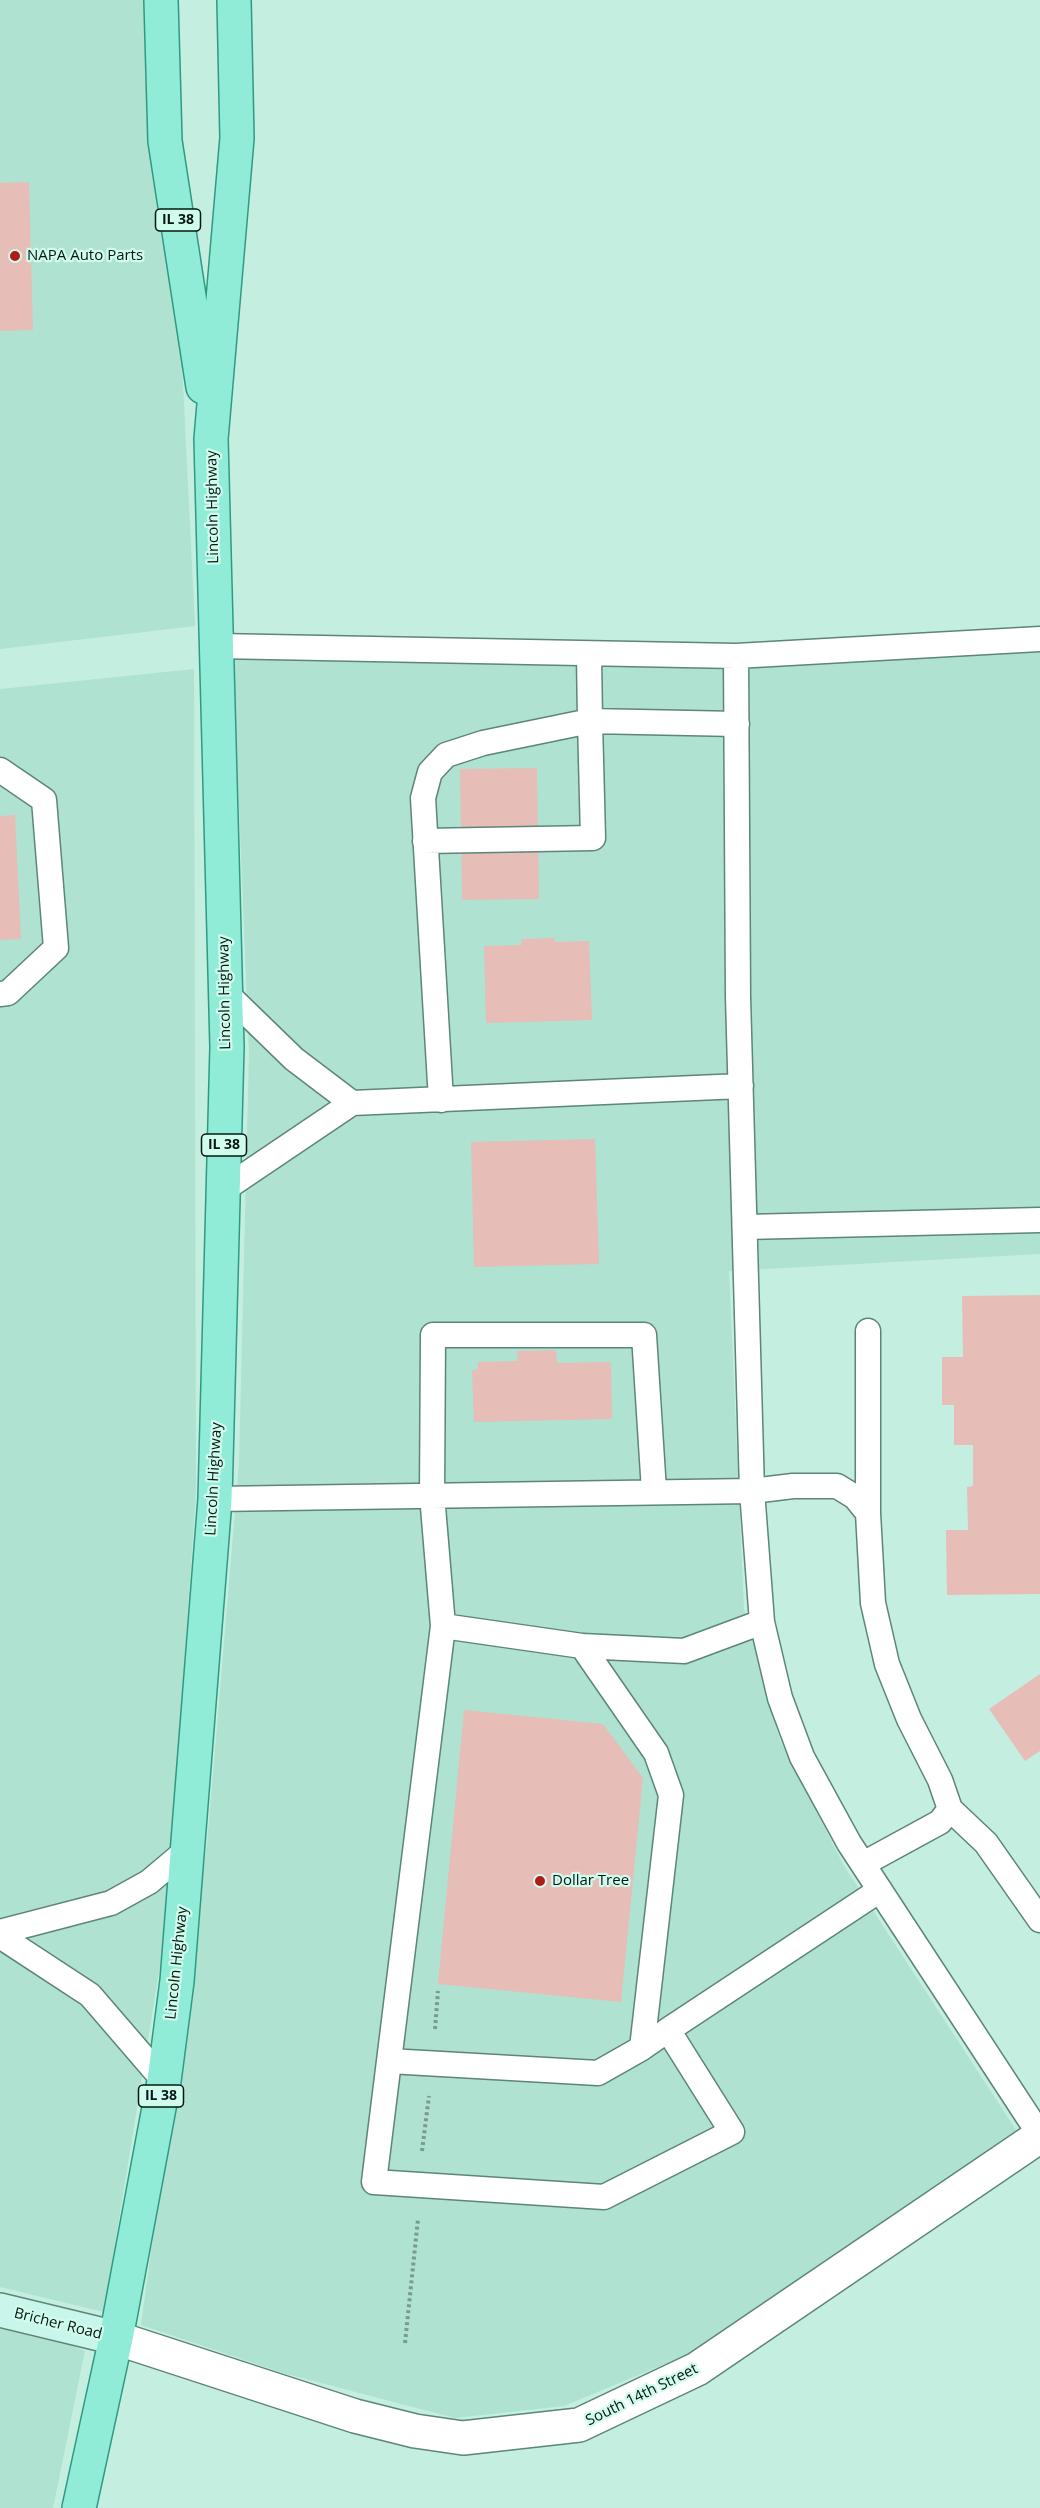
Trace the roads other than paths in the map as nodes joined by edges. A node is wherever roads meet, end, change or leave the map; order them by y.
1 (161, 0) edge
2 (234, 0) edge
3 (212, 439) junction
4 (1040, 639) edge
5 (217, 646) junction
6 (589, 654) junction
7 (736, 656) junction
8 (590, 721) junction
9 (737, 724) junction
10 (0, 770) edge
11 (425, 841) junction
12 (225, 992) junction
13 (0, 994) edge
14 (741, 1086) junction
15 (441, 1100) junction
16 (352, 1103) junction
17 (223, 1190) junction
18 (1040, 1220) edge
19 (745, 1227) junction
20 (868, 1331) dead end
21 (654, 1491) junction
22 (752, 1491) junction
23 (432, 1495) junction
24 (215, 1499) junction
25 (868, 1513) junction
26 (762, 1622) junction
27 (443, 1626) junction
28 (582, 1646) junction
29 (950, 1809) junction
30 (187, 1850) junction
31 (863, 1864) junction
32 (880, 1890) junction
33 (1040, 1920) edge
34 (0, 1934) edge
35 (668, 2030) junction
36 (642, 2048) junction
37 (389, 2061) junction
38 (164, 2081) junction
39 (1040, 2136) edge
40 (0, 2310) edge
41 (116, 2338) junction
42 (79, 2508) edge

1 - 3 main road, Lincoln Highway / IL 38
2 - 3 main road, Lincoln Highway / IL 38
3 - 5 main road, Lincoln Highway / IL 38
4 - 7 lane
5 - 6 lane
5 - 12 main road, Lincoln Highway / IL 38
6 - 7 lane
6 - 8 lane
7 - 9 lane
8 - 9 lane
8 - 11 lane
8 - 11 lane
9 - 14 lane
10 - 13 lane
11 - 15 lane
12 - 16 lane
12 - 17 main road, Lincoln Highway / IL 38
14 - 15 lane
14 - 19 lane
15 - 16 lane
16 - 17 lane
17 - 24 main road, Lincoln Highway / IL 38
18 - 19 lane
19 - 22 lane
20 - 25 lane
21 - 22 lane
21 - 23 lane
21 - 23 lane
22 - 25 lane
22 - 26 lane
23 - 24 lane
23 - 27 lane
24 - 30 main road, Lincoln Highway / IL 38
25 - 29 lane
26 - 28 lane
26 - 31 lane
27 - 28 lane
27 - 37 lane
28 - 36 lane
29 - 31 lane
29 - 33 lane
30 - 34 lane
30 - 38 main road, Lincoln Highway / IL 38
31 - 32 lane
32 - 35 lane
32 - 39 lane
34 - 38 lane
35 - 36 lane
35 - 37 lane
36 - 37 lane
38 - 41 main road, Lincoln Highway / IL 38
39 - 41 street, South 14th Street
40 - 41 street, Bricher Road
41 - 42 main road, Lincoln Highway / IL 38

